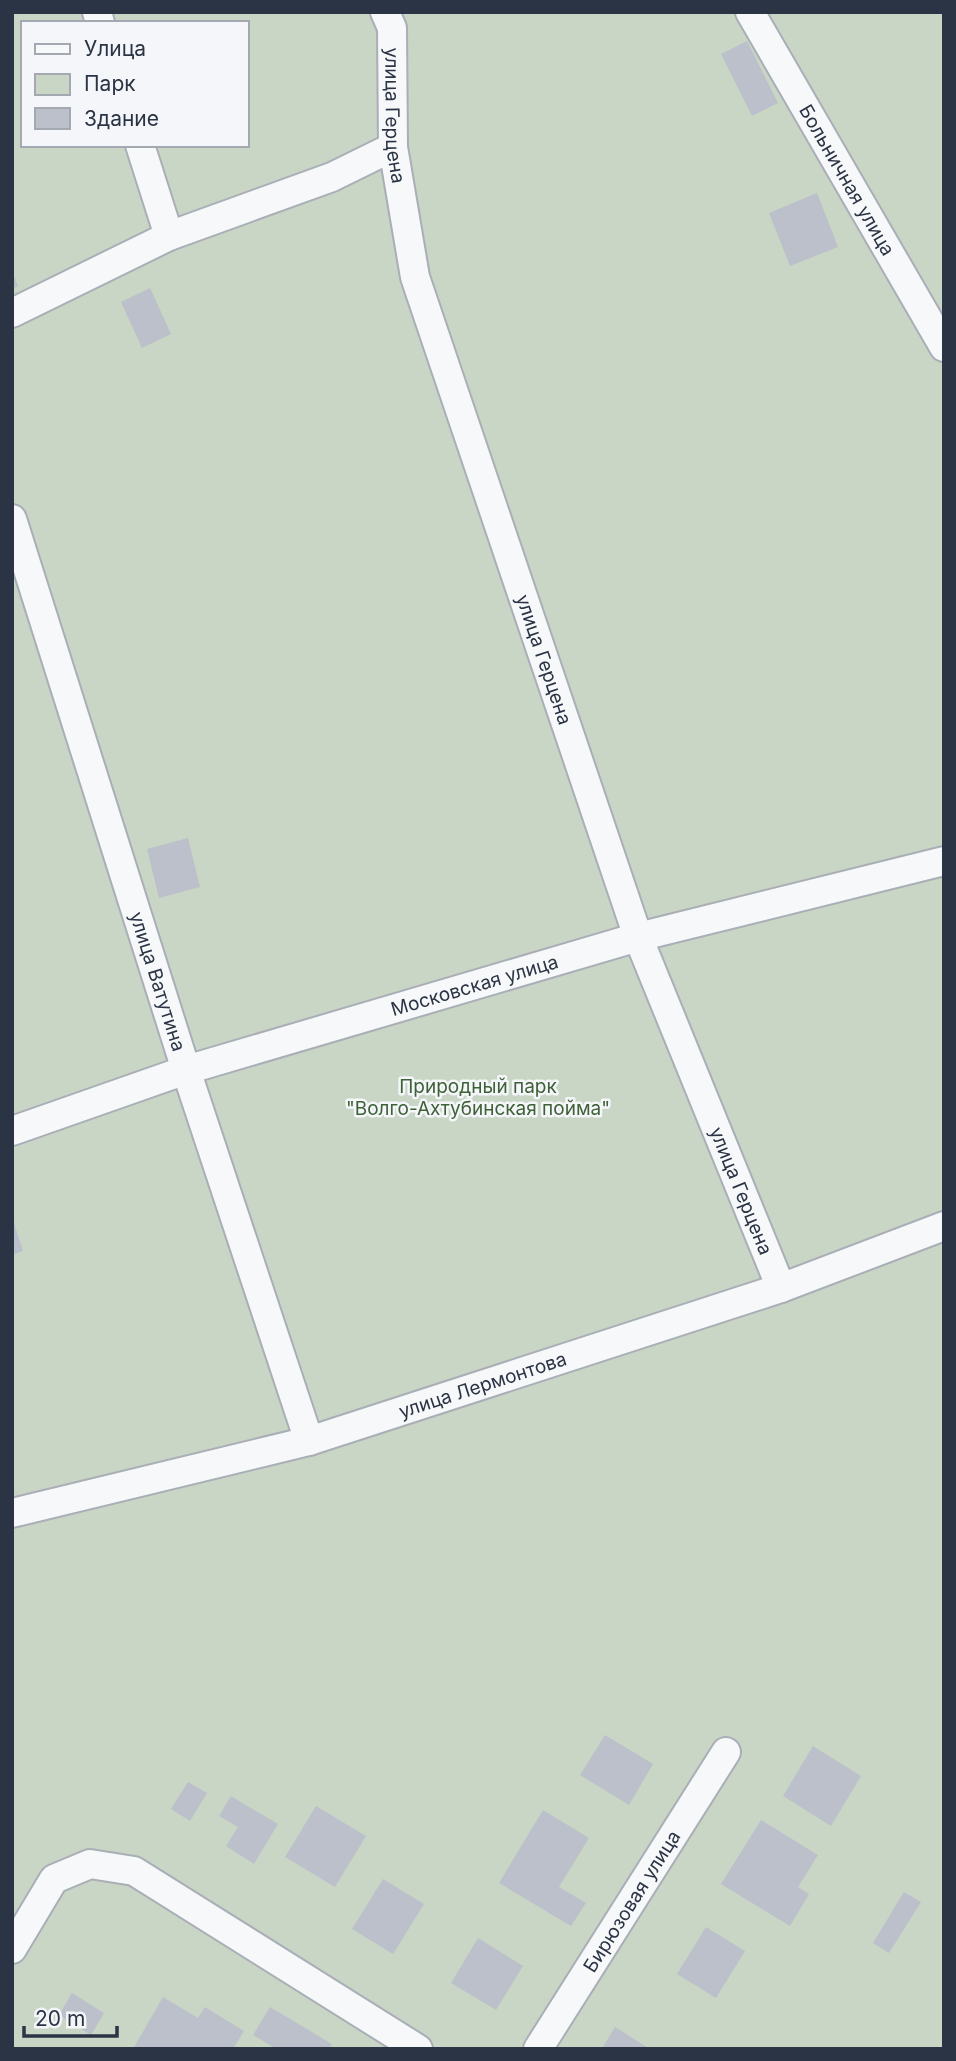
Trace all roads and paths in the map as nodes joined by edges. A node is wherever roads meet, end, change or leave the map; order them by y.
1 (750, 12) edge
2 (393, 18) edge
3 (393, 146) junction
4 (141, 147) edge
5 (169, 236) junction
6 (12, 313) edge
7 (944, 347) edge
8 (12, 519) edge
9 (944, 861) edge
10 (638, 937) junction
11 (186, 1070) junction
12 (12, 1131) edge
13 (944, 1226) edge
14 (781, 1288) junction
15 (309, 1441) junction
16 (12, 1513) edge
17 (726, 1752) dead end
18 (12, 1949) edge
19 (418, 2049) edge
20 (538, 2049) edge

1 - 7 street, Больничная улица
2 - 3 street, улица Герцена
3 - 5 street
3 - 10 street, улица Герцена
4 - 5 street
5 - 6 street
8 - 11 street, улица Ватутина
9 - 10 street, Московская улица
10 - 11 street, Московская улица
10 - 14 street, улица Герцена
11 - 12 street, Московская улица
11 - 15 street, улица Ватутина
13 - 14 street, улица Лермонтова
14 - 15 street, улица Лермонтова
15 - 16 street, улица Лермонтова
17 - 20 street, Бирюзовая улица
18 - 19 street

